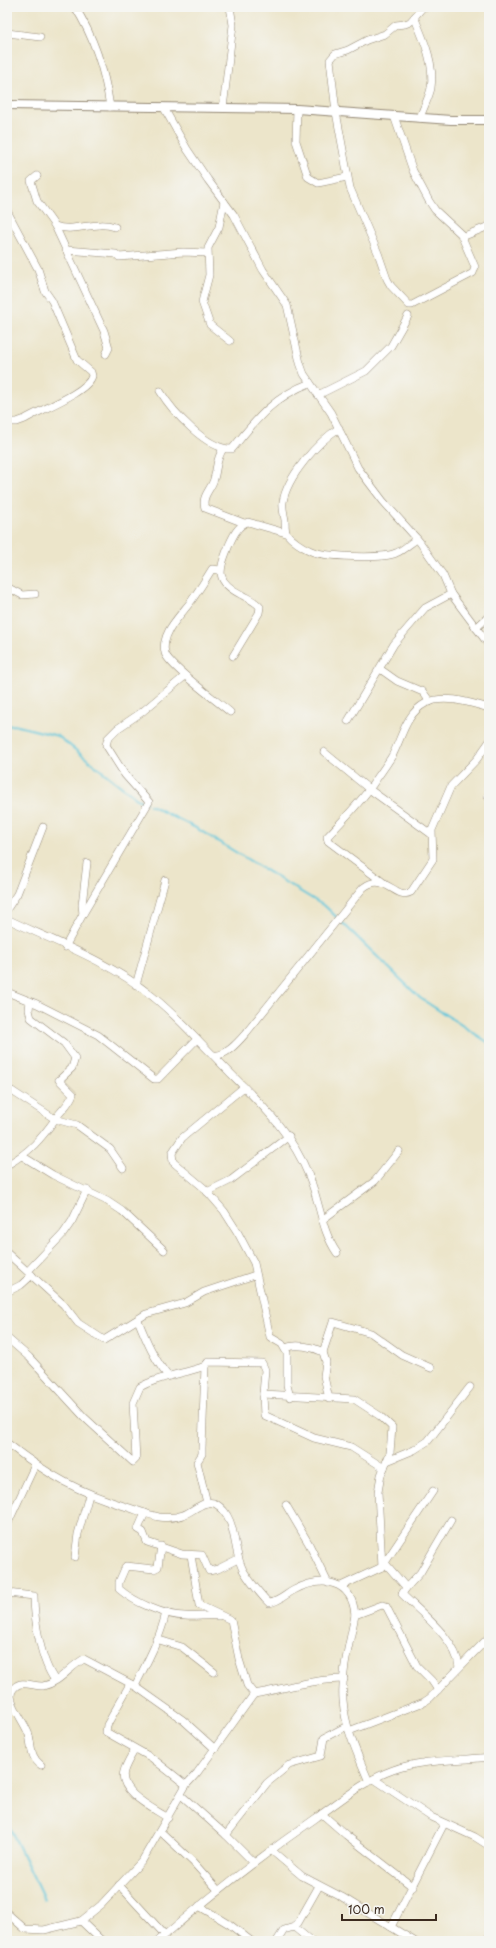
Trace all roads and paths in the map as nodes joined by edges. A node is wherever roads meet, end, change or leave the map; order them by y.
1 (75, 7) edge
2 (230, 7) edge
3 (436, 7) edge
4 (415, 18) junction
5 (7, 33) edge
6 (40, 37) dead end
7 (7, 105) edge
8 (110, 107) junction
9 (164, 108) junction
10 (223, 108) junction
11 (298, 109) junction
12 (336, 112) junction
13 (394, 116) junction
14 (420, 118) junction
15 (489, 120) edge
16 (37, 176) dead end
17 (347, 177) junction
18 (224, 202) junction
19 (7, 211) edge
20 (55, 226) junction
21 (489, 226) edge
22 (115, 227) dead end
23 (462, 237) junction
24 (67, 250) junction
25 (207, 253) junction
26 (408, 316) dead end
27 (230, 341) dead end
28 (106, 354) dead end
29 (310, 383) junction
30 (160, 391) dead end
31 (318, 395) junction
32 (7, 422) edge
33 (339, 428) junction
34 (223, 449) junction
35 (244, 523) junction
36 (286, 532) junction
37 (417, 539) junction
38 (220, 570) junction
39 (7, 587) edge
40 (35, 594) dead end
41 (452, 594) junction
42 (489, 616) edge
43 (476, 628) junction
44 (489, 645) edge
45 (233, 656) dead end
46 (380, 669) junction
47 (185, 676) junction
48 (430, 702) junction
49 (489, 708) edge
50 (230, 712) dead end
51 (348, 721) dead end
52 (489, 742) edge
53 (324, 752) dead end
54 (369, 789) junction
55 (43, 828) dead end
56 (431, 834) junction
57 (87, 863) dead end
58 (165, 880) dead end
59 (385, 884) junction
60 (7, 909) edge
61 (83, 914) junction
62 (7, 919) edge
63 (65, 947) junction
64 (136, 984) junction
65 (7, 992) edge
66 (30, 1001) junction
67 (197, 1039) junction
68 (213, 1055) junction
69 (244, 1087) junction
70 (7, 1093) edge
71 (55, 1120) junction
72 (289, 1136) junction
73 (398, 1151) dead end
74 (22, 1156) junction
75 (7, 1165) edge
76 (123, 1168) dead end
77 (87, 1190) junction
78 (207, 1192) junction
79 (322, 1220) junction
80 (164, 1250) dead end
81 (7, 1253) edge
82 (337, 1253) dead end
83 (30, 1273) junction
84 (255, 1275) junction
85 (7, 1292) edge
86 (138, 1320) junction
87 (7, 1338) edge
88 (285, 1348) junction
89 (323, 1352) junction
90 (205, 1366) junction
91 (431, 1368) dead end
92 (168, 1376) junction
93 (470, 1388) dead end
94 (263, 1394) junction
95 (290, 1397) junction
96 (329, 1399) junction
97 (7, 1443) edge
98 (386, 1464) junction
99 (35, 1466) junction
100 (433, 1491) dead end
101 (89, 1495) junction
102 (207, 1503) junction
103 (286, 1505) dead end
104 (145, 1513) junction
105 (451, 1520) dead end
106 (7, 1524) edge
107 (161, 1546) junction
108 (191, 1556) junction
109 (75, 1557) dead end
110 (238, 1559) junction
111 (383, 1565) junction
112 (328, 1583) junction
113 (341, 1586) junction
114 (406, 1588) junction
115 (7, 1590) edge
116 (199, 1605) junction
117 (166, 1612) junction
118 (203, 1614) junction
119 (355, 1615) junction
120 (228, 1618) junction
121 (489, 1637) edge
122 (156, 1639) junction
123 (459, 1667) junction
124 (214, 1672) dead end
125 (55, 1680) junction
126 (344, 1680) junction
127 (7, 1682) edge
128 (132, 1685) junction
129 (12, 1689) junction
130 (438, 1690) junction
131 (254, 1694) junction
132 (348, 1729) junction
133 (135, 1749) junction
134 (215, 1749) junction
135 (489, 1757) edge
136 (40, 1765) dead end
137 (372, 1780) junction
138 (186, 1785) junction
139 (181, 1795) junction
140 (322, 1814) junction
141 (168, 1818) junction
142 (444, 1824) junction
143 (160, 1831) junction
144 (226, 1835) junction
145 (489, 1846) edge
146 (271, 1850) junction
147 (254, 1863) junction
148 (120, 1885) junction
149 (318, 1886) junction
150 (413, 1887) junction
151 (218, 1890) junction
152 (199, 1906) junction
153 (7, 1914) edge
154 (81, 1921) junction
155 (294, 1927) junction
156 (391, 1927) junction
157 (165, 1935) junction
158 (489, 1938) edge
159 (102, 1941) edge
160 (158, 1941) edge
161 (251, 1941) edge
162 (277, 1941) edge
163 (311, 1941) edge
164 (414, 1941) edge
165 (486, 1941) edge

1 - 8 street
2 - 10 street
3 - 4 street
4 - 12 street
4 - 14 street
5 - 6 street
7 - 8 main road
8 - 9 main road
9 - 10 main road
9 - 18 street
10 - 11 main road
11 - 12 main road
11 - 17 street
12 - 13 main road
12 - 17 street
13 - 14 main road
13 - 23 street
14 - 15 main road
16 - 20 street
17 - 23 street
18 - 25 street
18 - 29 street
19 - 32 street
20 - 22 street
20 - 24 street
21 - 23 street
24 - 25 street
24 - 28 street
25 - 27 street
26 - 31 street
29 - 31 street
29 - 34 street
30 - 34 street
31 - 33 street
33 - 36 street
33 - 37 street
34 - 35 street
35 - 36 street
35 - 38 street
36 - 37 street
37 - 41 street
38 - 45 street
38 - 47 street
39 - 40 street
41 - 43 street
41 - 46 street
42 - 43 street
43 - 44 street
46 - 48 street
46 - 51 street
47 - 50 street
47 - 61 street
48 - 49 street
48 - 54 street
52 - 56 street
53 - 54 street
54 - 56 street
54 - 59 street
55 - 60 street
56 - 59 street
57 - 61 street
58 - 64 street
59 - 68 street
61 - 63 street
62 - 63 street
63 - 64 street
64 - 67 street
65 - 66 street
66 - 67 street
66 - 71 street
67 - 68 street
68 - 69 street
69 - 72 street
69 - 78 street
70 - 71 street
71 - 74 street
71 - 76 street
72 - 78 street
72 - 79 street
73 - 79 street
74 - 75 street
74 - 77 street
77 - 80 street
77 - 83 street
78 - 84 street
79 - 82 street
81 - 83 street
83 - 85 street
83 - 86 street
84 - 86 street
84 - 88 street
86 - 92 street
87 - 92 street
88 - 89 street
88 - 95 street
89 - 91 street
89 - 96 street
90 - 92 street
90 - 94 street
90 - 102 street
93 - 98 street
94 - 95 street
94 - 98 street
95 - 96 street
96 - 98 street
97 - 99 street
98 - 111 street
99 - 101 street
99 - 106 street
100 - 111 street
101 - 104 street
101 - 109 street
102 - 104 street
102 - 110 street
103 - 112 street
104 - 107 street
105 - 114 street
107 - 108 street
107 - 117 street
108 - 110 street
108 - 116 street
110 - 112 street
111 - 113 street
111 - 114 street
112 - 113 street
113 - 119 street
114 - 123 street
115 - 125 street
116 - 118 street
116 - 120 street
117 - 118 street
117 - 122 street
118 - 120 street
119 - 126 street
119 - 130 street
120 - 131 street
121 - 123 street
122 - 124 street
122 - 128 street
123 - 130 street
125 - 128 street
125 - 129 street
126 - 131 street
126 - 132 street
127 - 129 street
128 - 133 street
128 - 134 street
129 - 136 street
130 - 132 street
131 - 134 street
132 - 137 street
132 - 144 street
133 - 138 street
133 - 141 street
134 - 138 street
135 - 137 street
137 - 140 street
137 - 142 street
138 - 139 street
139 - 141 street
139 - 144 street
140 - 146 street
140 - 150 street
141 - 143 street
142 - 145 street
142 - 150 street
143 - 148 street
143 - 151 street
144 - 147 street
146 - 147 street
146 - 149 street
147 - 151 street
148 - 154 street
148 - 157 street
149 - 155 street
149 - 156 street
150 - 156 street
151 - 152 street
152 - 157 street
152 - 161 street
153 - 154 street
154 - 159 street
155 - 162 street
155 - 163 street
156 - 164 street
157 - 160 street
158 - 165 street

